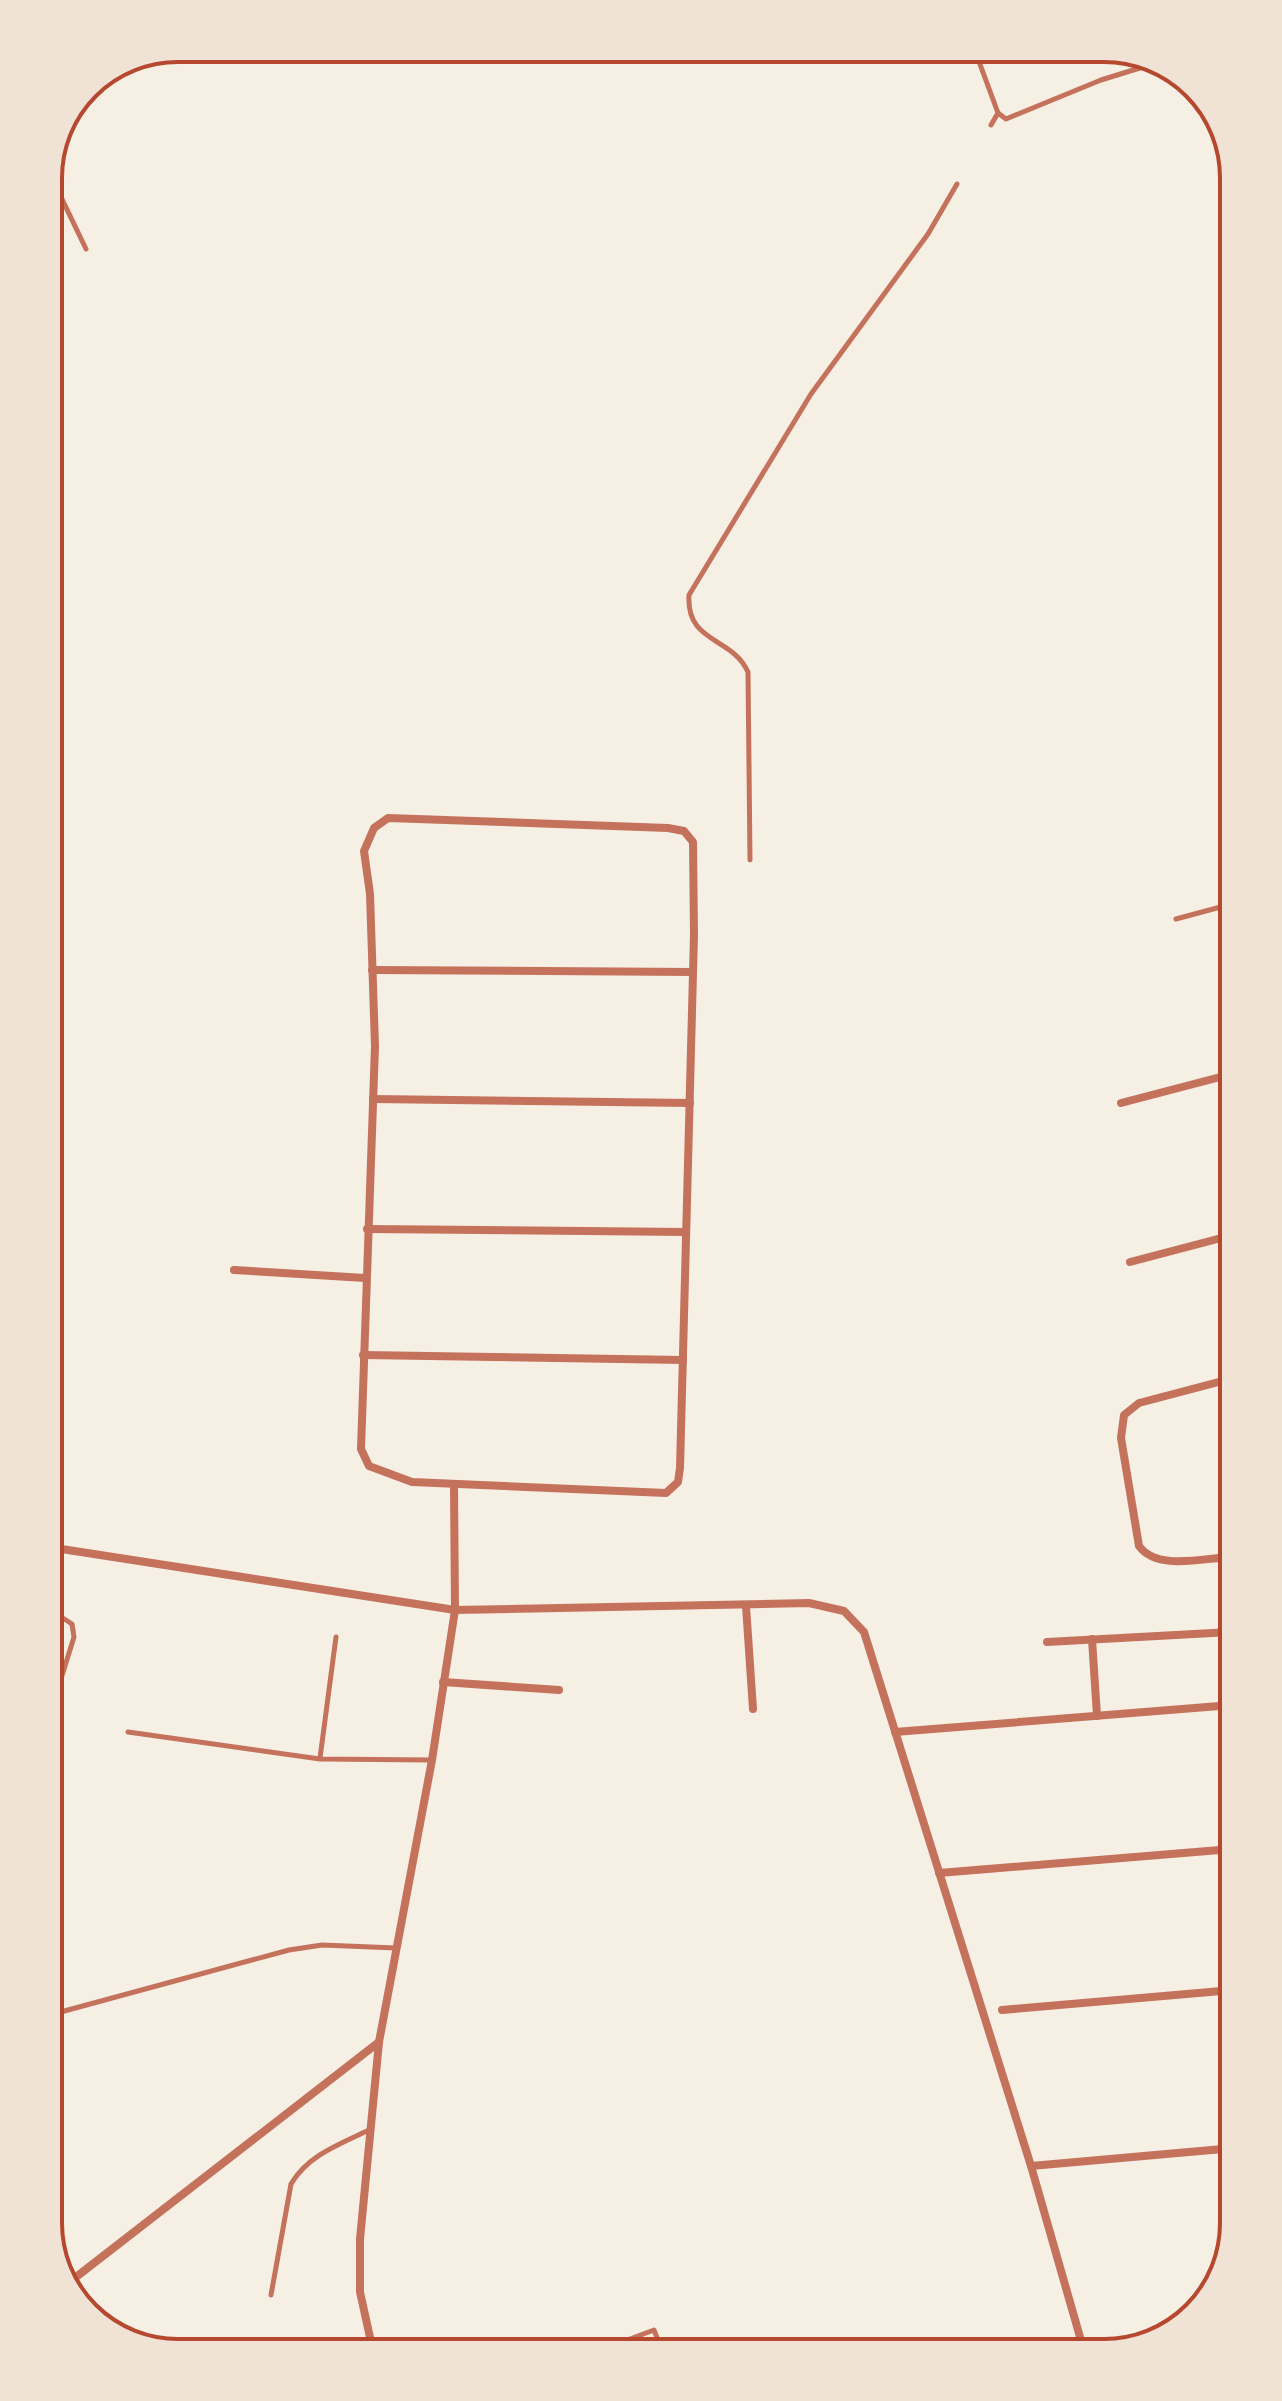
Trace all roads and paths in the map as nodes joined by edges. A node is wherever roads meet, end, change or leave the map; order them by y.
1 (979, 62) edge
2 (1141, 68) edge
3 (998, 113) junction
4 (991, 125) dead end
5 (957, 184) dead end
6 (62, 199) edge
7 (86, 249) dead end
8 (750, 860) dead end
9 (1220, 907) edge
10 (1176, 919) dead end
11 (372, 970) junction
12 (693, 972) junction
13 (1220, 1077) edge
14 (373, 1099) junction
15 (690, 1103) junction
16 (1121, 1103) dead end
17 (367, 1229) junction
18 (686, 1232) junction
19 (1220, 1238) edge
20 (1130, 1262) dead end
21 (234, 1270) dead end
22 (365, 1278) junction
23 (363, 1355) junction
24 (683, 1360) junction
25 (1220, 1382) edge
26 (454, 1485) junction
27 (62, 1549) edge
28 (1220, 1558) edge
29 (746, 1606) junction
30 (455, 1610) junction
31 (62, 1618) edge
32 (1220, 1633) edge
33 (336, 1637) dead end
34 (1092, 1639) junction
35 (1047, 1642) dead end
36 (62, 1676) edge
37 (443, 1682) junction
38 (559, 1690) dead end
39 (1220, 1707) edge
40 (753, 1709) dead end
41 (1097, 1716) junction
42 (128, 1732) dead end
43 (895, 1732) junction
44 (320, 1759) junction
45 (432, 1760) junction
46 (1220, 1850) edge
47 (939, 1873) junction
48 (396, 1948) junction
49 (1220, 1991) edge
50 (1002, 2010) dead end
51 (62, 2012) edge
52 (379, 2042) junction
53 (370, 2130) junction
54 (1220, 2149) edge
55 (1031, 2166) junction
56 (76, 2277) edge
57 (271, 2295) dead end
58 (370, 2339) edge
59 (630, 2339) edge
60 (658, 2339) edge
61 (1082, 2339) edge

1 - 3 lane
2 - 3 lane
3 - 4 lane
5 - 8 lane
6 - 7 lane
9 - 10 lane
11 - 12 street
11 - 12 street
11 - 14 street
12 - 15 street
13 - 16 street
14 - 15 street
14 - 17 street
15 - 18 street
17 - 18 street
17 - 22 street
18 - 24 street
19 - 20 street
21 - 22 street
22 - 23 street
23 - 24 street
23 - 26 street
24 - 26 street
25 - 28 street
26 - 30 street
27 - 30 street
29 - 30 street
29 - 40 street
29 - 43 street
30 - 37 street
31 - 36 lane
32 - 34 street
33 - 44 lane
34 - 35 street
34 - 41 street
37 - 38 street
37 - 45 street
39 - 41 street
41 - 43 street
42 - 44 lane
43 - 47 street
44 - 45 lane
45 - 48 street
46 - 47 street
47 - 55 street
48 - 51 lane
48 - 52 street
49 - 50 street
52 - 53 street
52 - 56 street
53 - 57 lane
53 - 58 street
54 - 55 street
55 - 61 street
59 - 60 lane

